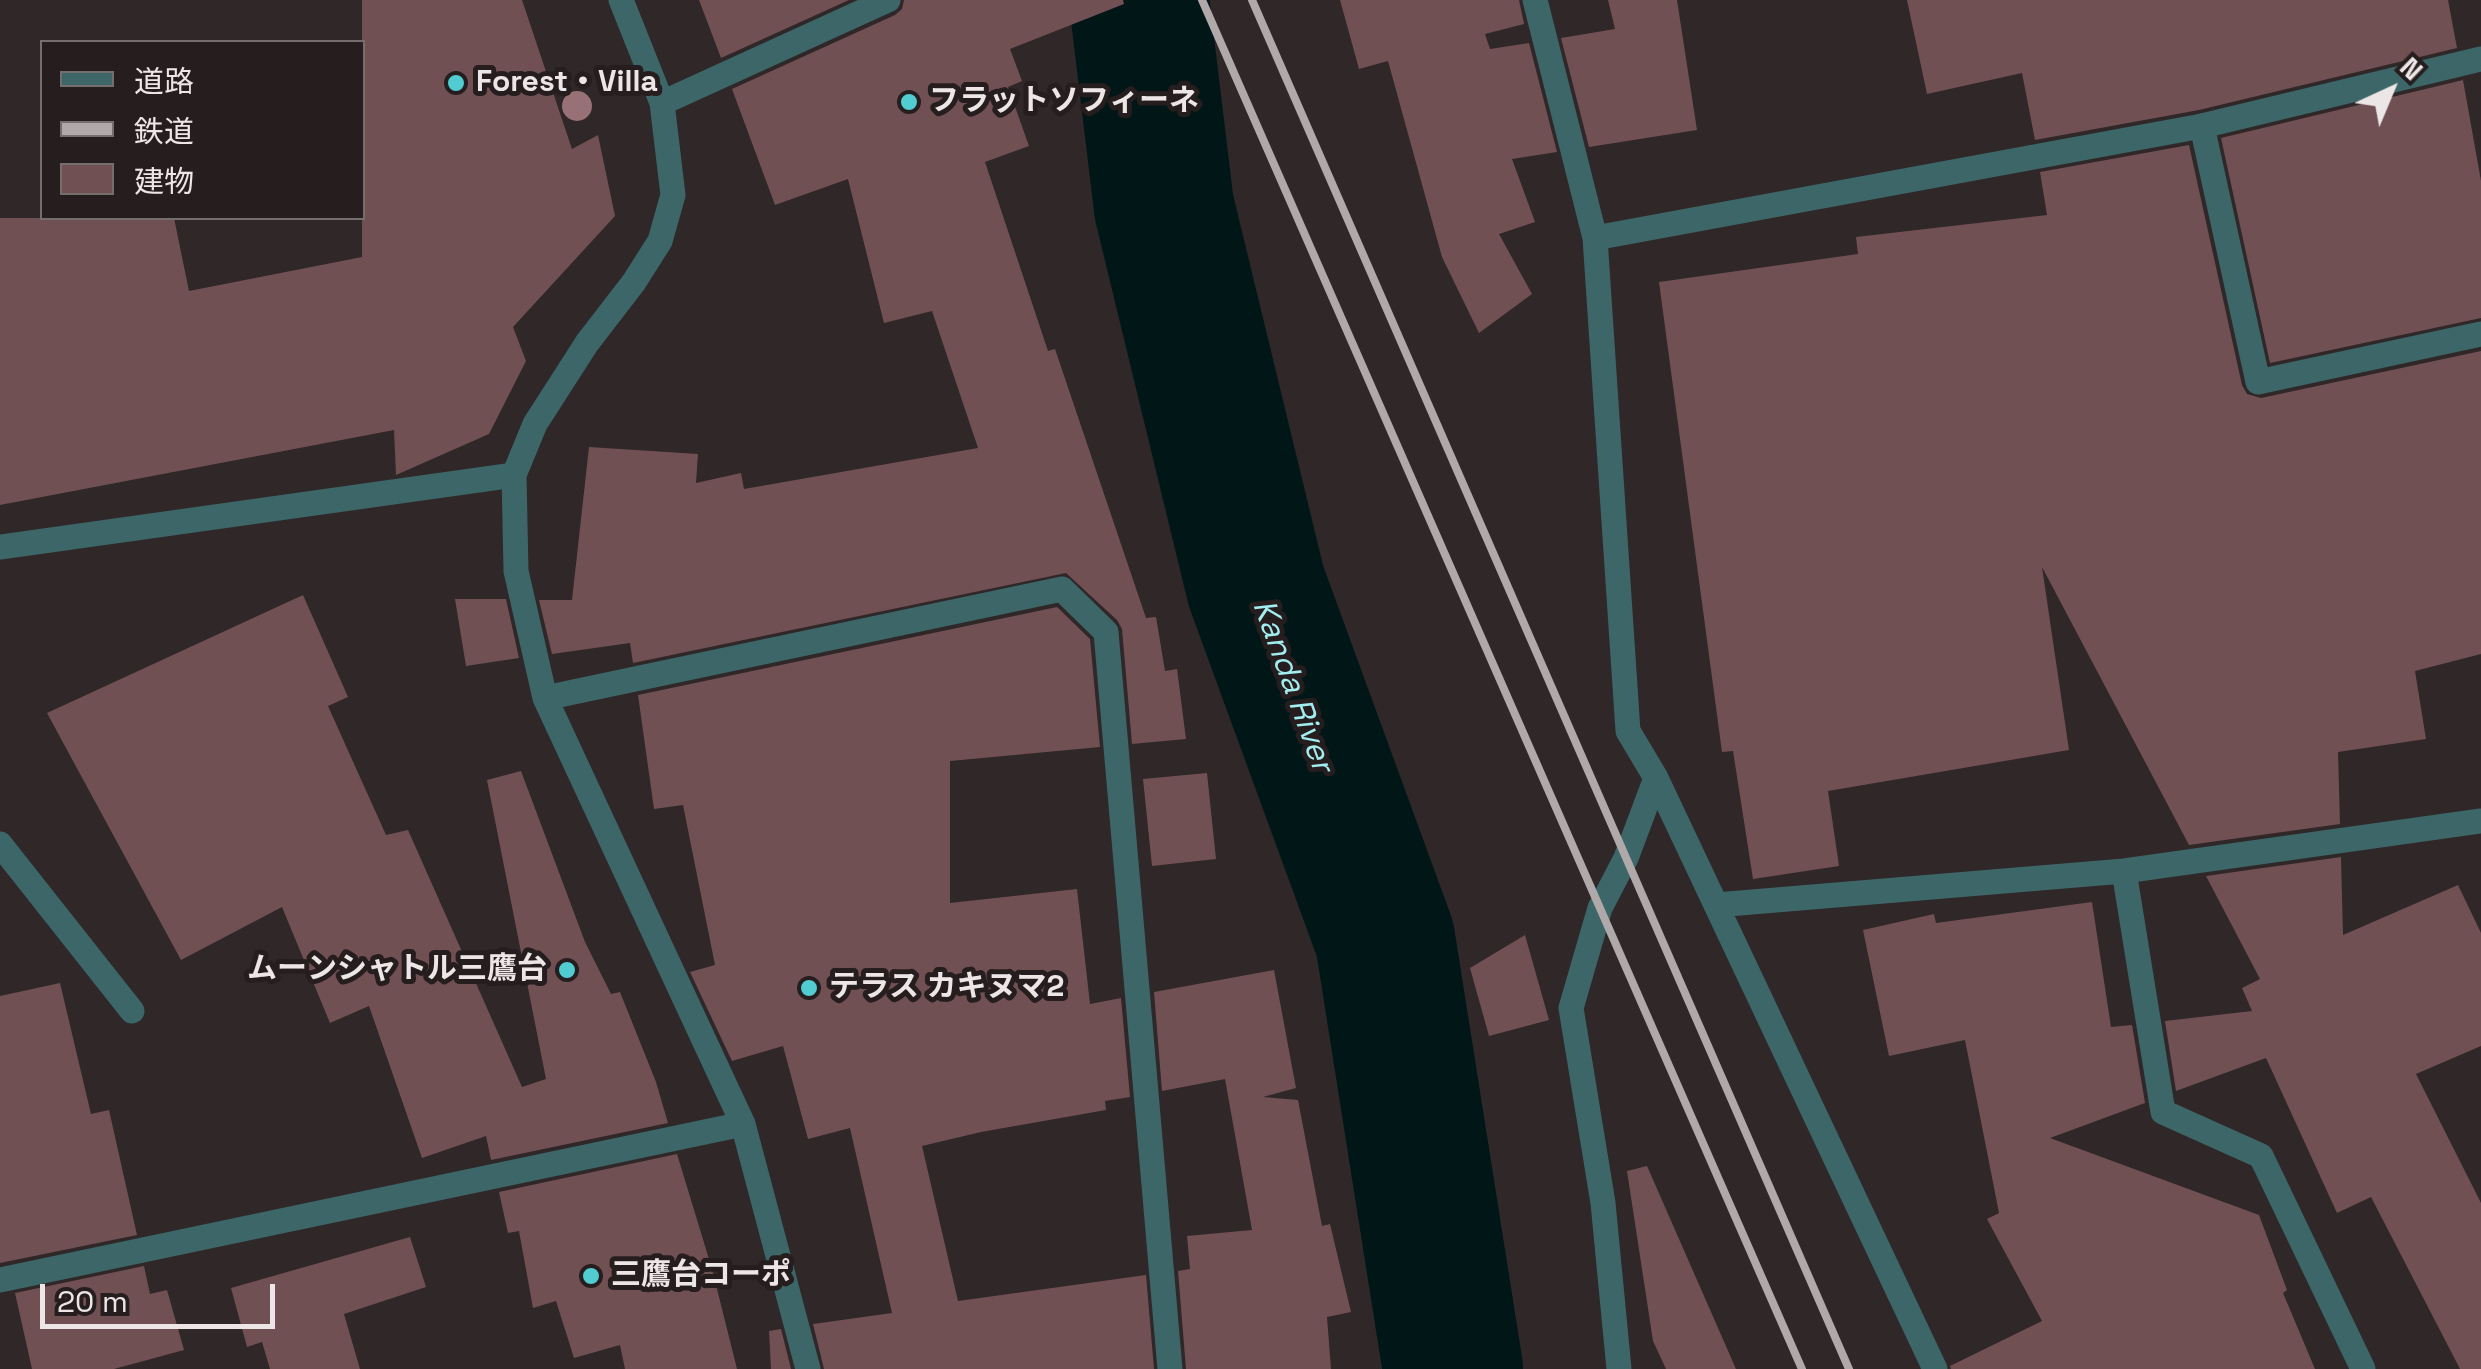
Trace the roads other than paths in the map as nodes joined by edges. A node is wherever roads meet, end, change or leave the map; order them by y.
1 (621, 0) edge
2 (888, 0) edge
3 (1536, 0) edge
4 (2481, 59) edge
5 (662, 103) junction
6 (2202, 126) junction
7 (1594, 238) junction
8 (2481, 334) edge
9 (514, 476) junction
10 (0, 547) edge
11 (545, 698) junction
12 (1656, 778) junction
13 (2481, 821) edge
14 (0, 844) edge
15 (2124, 870) junction
16 (1716, 905) junction
17 (132, 1010) dead end
18 (743, 1124) junction
19 (0, 1280) edge
20 (808, 1369) edge
21 (1170, 1369) edge
22 (1618, 1369) edge
23 (1935, 1369) edge
24 (2363, 1369) edge

1 - 5 street
2 - 5 street
3 - 7 street
4 - 6 street
5 - 9 street
6 - 7 street
6 - 8 street
7 - 12 street
9 - 10 street
9 - 11 street
11 - 18 street
11 - 21 street
12 - 16 street
12 - 22 street
13 - 15 street
14 - 17 street
15 - 16 street
15 - 24 street
16 - 23 street
18 - 19 street
18 - 20 street

